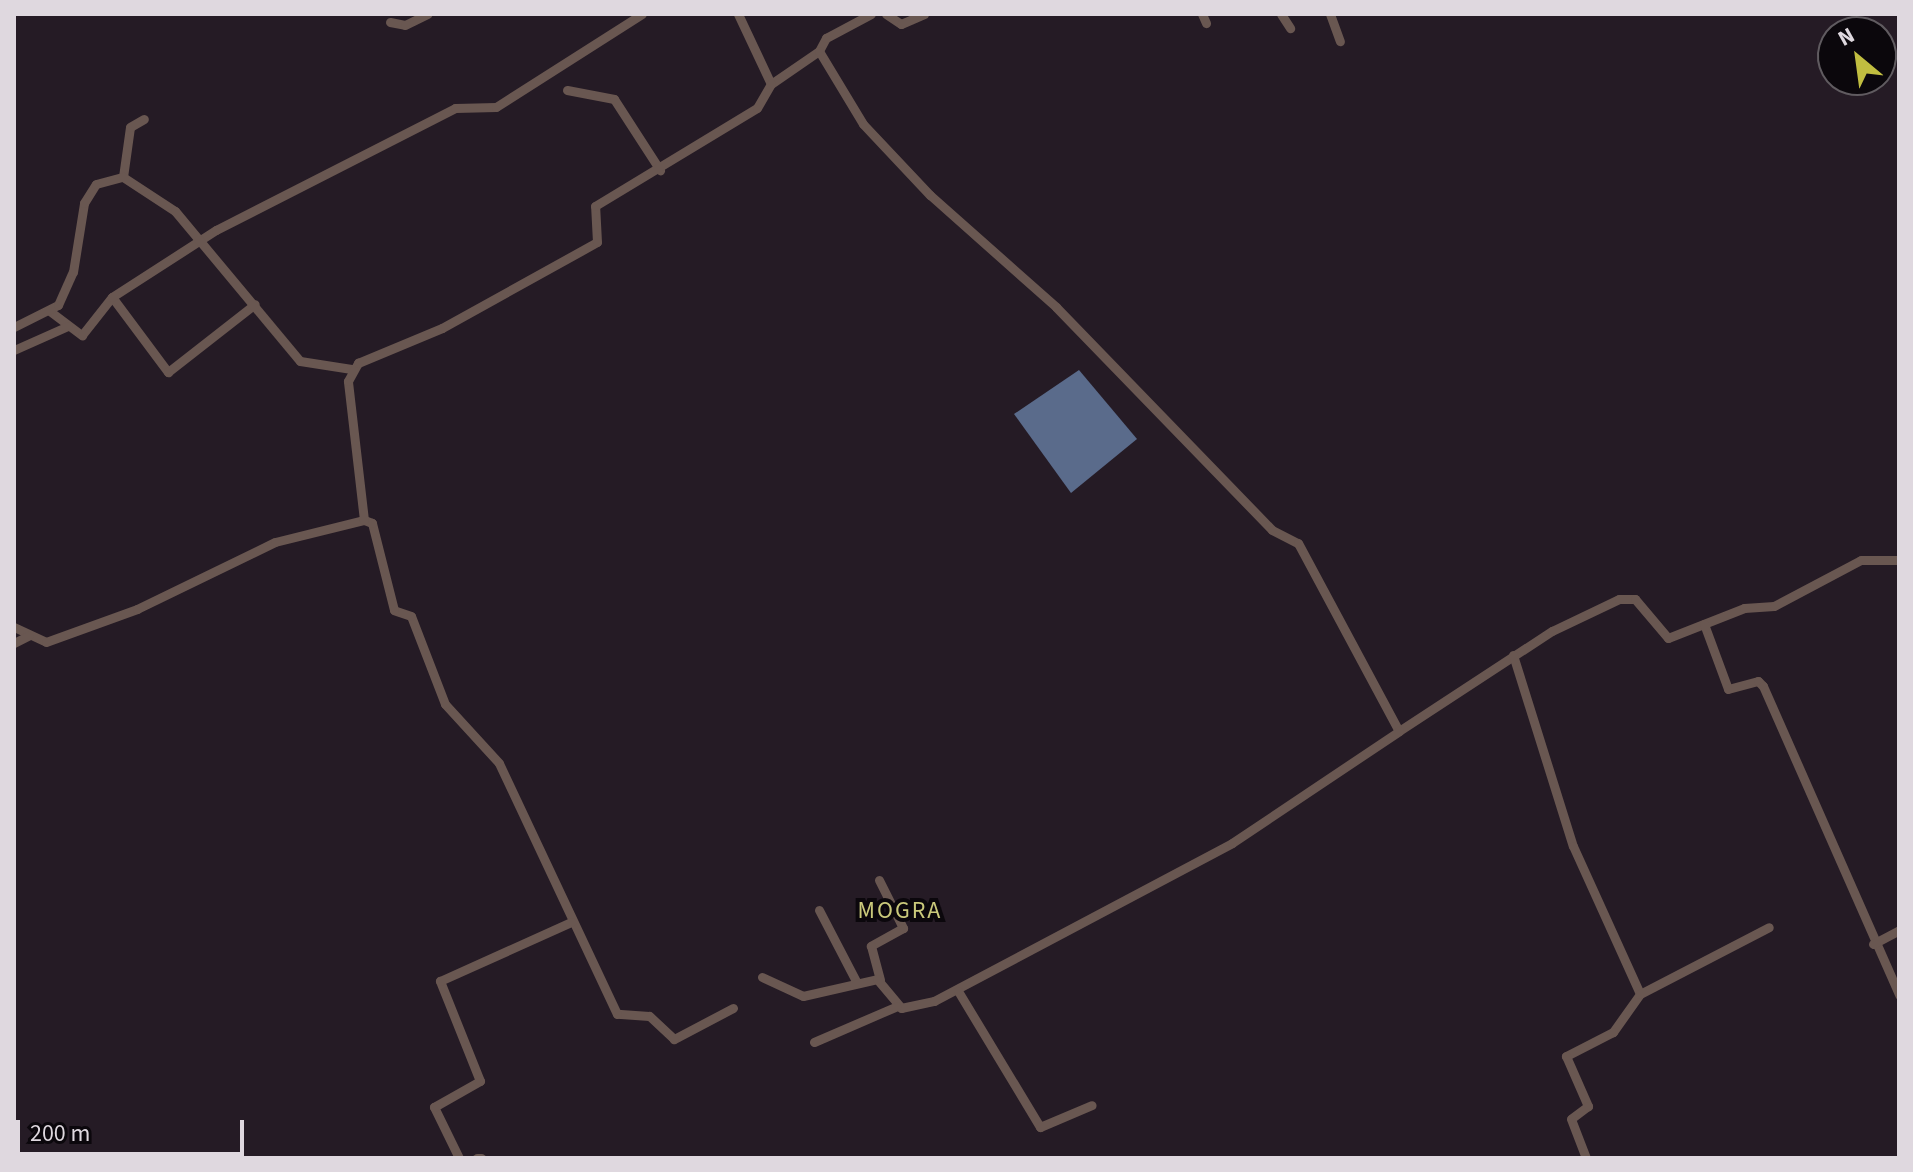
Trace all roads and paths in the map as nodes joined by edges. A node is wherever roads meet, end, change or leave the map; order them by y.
1 (428, 14) edge
2 (642, 14) edge
3 (738, 14) edge
4 (871, 14) edge
5 (886, 14) edge
6 (924, 14) edge
7 (1281, 14) edge
8 (1330, 14) edge
9 (390, 22) dead end
10 (1290, 28) dead end
11 (1340, 41) dead end
12 (819, 51) junction
13 (771, 84) junction
14 (567, 90) dead end
15 (144, 119) dead end
16 (660, 170) junction
17 (123, 177) junction
18 (201, 239) junction
19 (112, 297) junction
20 (255, 304) junction
21 (60, 319) junction
22 (14, 327) edge
23 (14, 350) edge
24 (351, 369) junction
25 (364, 520) junction
26 (1899, 560) edge
27 (1704, 624) junction
28 (14, 627) edge
29 (28, 636) junction
30 (14, 643) edge
31 (1513, 655) junction
32 (1399, 731) junction
33 (879, 880) dead end
34 (819, 910) dead end
35 (571, 922) junction
36 (1769, 927) dead end
37 (1899, 930) edge
38 (1873, 944) junction
39 (762, 977) dead end
40 (880, 980) junction
41 (856, 981) junction
42 (958, 991) junction
43 (1640, 994) junction
44 (1899, 995) edge
45 (897, 1006) junction
46 (733, 1008) dead end
47 (814, 1042) dead end
48 (1092, 1105) dead end
49 (459, 1158) edge
50 (1586, 1158) edge

1 - 9 street
2 - 18 street
3 - 13 street
4 - 12 street
5 - 6 street
7 - 10 street
8 - 11 street
12 - 13 street
12 - 32 street
13 - 16 street
14 - 16 street
15 - 17 street
16 - 24 street
17 - 18 street
17 - 21 street
18 - 19 street
18 - 20 street
19 - 20 street
19 - 21 street
20 - 24 street
21 - 22 street
21 - 23 street
24 - 25 street
25 - 29 street
25 - 35 street
26 - 27 street
27 - 31 street
27 - 38 street
28 - 29 street
29 - 30 street
31 - 32 street
31 - 43 street
32 - 42 street
33 - 40 street
34 - 41 street
35 - 46 street
35 - 49 street
36 - 43 street
37 - 38 street
38 - 44 street
39 - 41 street
40 - 41 street
40 - 45 street
42 - 45 street
42 - 48 street
43 - 50 street
45 - 47 street

